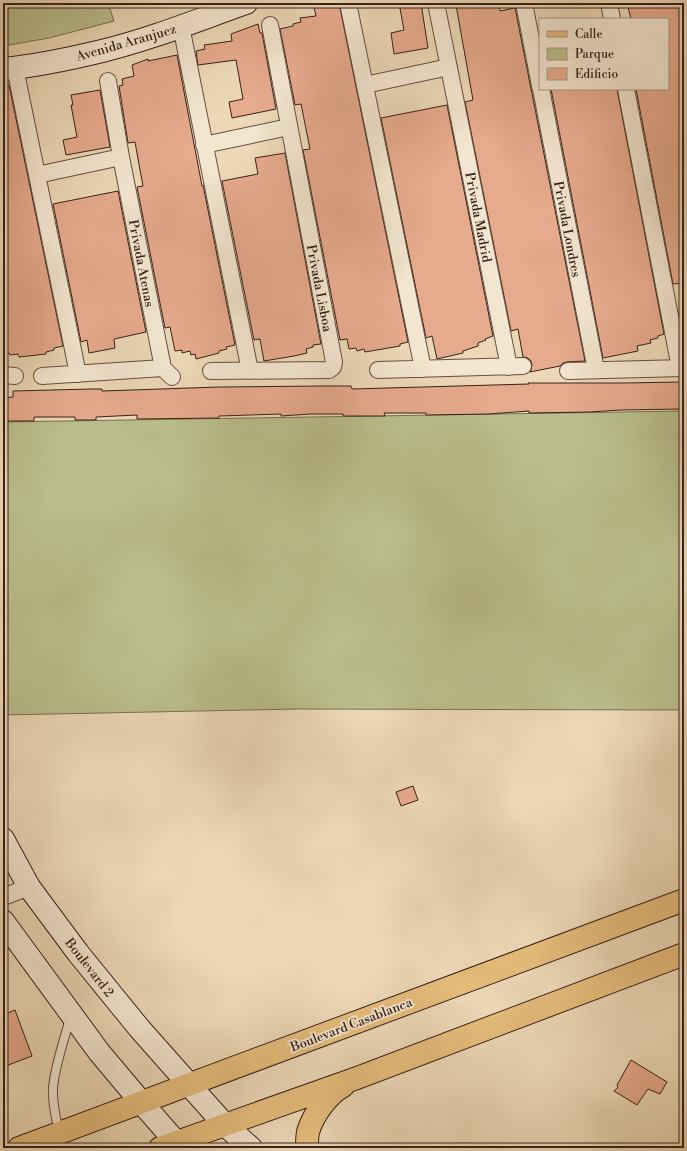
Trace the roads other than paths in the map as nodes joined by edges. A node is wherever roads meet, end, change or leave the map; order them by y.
1 (246, 3) edge
2 (348, 3) edge
3 (436, 3) edge
4 (524, 3) edge
5 (609, 3) edge
6 (612, 18) edge
7 (270, 25) dead end
8 (181, 26) junction
9 (536, 48) edge
10 (449, 67) junction
11 (9, 68) edge
12 (539, 78) edge
13 (108, 81) dead end
14 (365, 85) junction
15 (540, 90) edge
16 (626, 90) edge
17 (289, 127) junction
18 (204, 145) junction
19 (121, 157) junction
20 (38, 175) junction
21 (682, 368) edge
22 (423, 369) junction
23 (378, 370) dead end
24 (596, 370) junction
25 (211, 371) dead end
26 (250, 371) junction
27 (568, 371) dead end
28 (78, 374) junction
29 (42, 376) dead end
30 (3, 839) edge
31 (29, 887) junction
32 (3, 897) edge
33 (684, 900) edge
34 (3, 921) edge
35 (684, 954) edge
36 (71, 1014) junction
37 (357, 1078) junction
38 (190, 1085) junction
39 (141, 1102) junction
40 (224, 1124) junction
41 (59, 1133) junction
42 (173, 1146) edge
43 (19, 1148) edge
44 (251, 1148) edge
45 (307, 1148) edge

1 - 8 main road, Avenida Aranjuez
2 - 14 street
3 - 10 street, Privada Madrid
4 - 9 street, Privada Londres
5 - 6 street
7 - 17 street, Privada Lisboa
8 - 11 main road, Avenida Aranjuez
8 - 18 street
9 - 12 street, Privada Londres
10 - 14 street
10 - 22 street, Privada Madrid
11 - 20 street
13 - 19 street, Privada Atenas
14 - 22 street
15 - 24 street, Privada Londres
16 - 21 street
17 - 18 street
17 - 26 street, Privada Lisboa
18 - 26 street
19 - 20 street
19 - 28 street, Privada Atenas
20 - 28 street
21 - 24 street
22 - 23 street, Privada Madrid
24 - 27 street
25 - 26 street, Privada Lisboa
28 - 29 street, Privada Atenas
30 - 31 main road, Boulevard 2
31 - 32 street
31 - 38 main road, Boulevard 2
33 - 38 main road, Boulevard Casablanca
34 - 36 main road
35 - 37 main road
36 - 39 main road
36 - 41 lane
37 - 40 main road
37 - 45 main road
38 - 39 main road, Boulevard Casablanca
38 - 40 main road, Boulevard 2
39 - 41 main road, Boulevard Casablanca
39 - 42 main road
40 - 42 main road
40 - 44 main road, Boulevard 2
41 - 43 main road, Boulevard Casablanca

